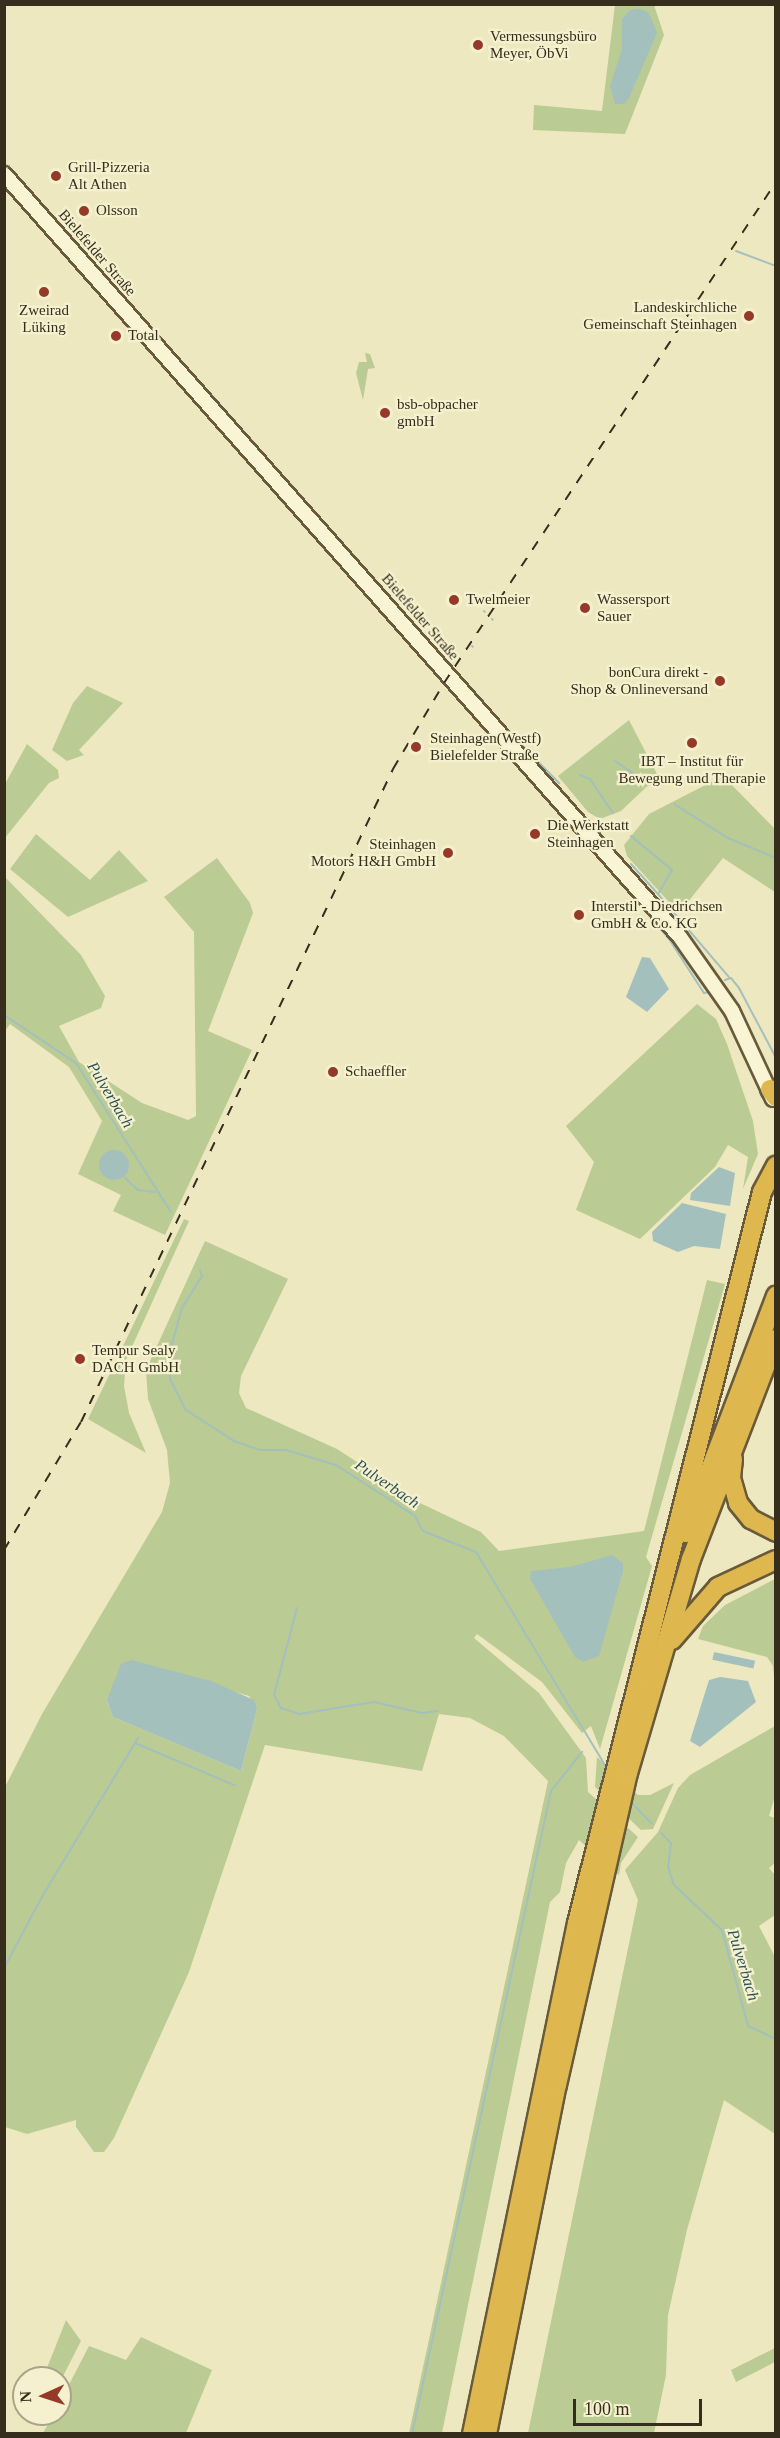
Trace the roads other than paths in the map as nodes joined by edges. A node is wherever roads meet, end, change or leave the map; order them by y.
1 (4, 174) edge
2 (774, 1097) edge
3 (776, 1166) edge
4 (776, 1296) edge
5 (776, 1339) edge
6 (739, 1424) junction
7 (776, 1532) edge
8 (776, 1560) edge
9 (648, 1648) junction
10 (652, 1689) junction
11 (622, 1768) junction
12 (598, 1863) junction
13 (472, 2433) edge
14 (487, 2433) edge

1 - 2 main road, Bielefelder Straße
3 - 9 highway
4 - 9 highway
5 - 6 highway
6 - 7 highway
6 - 10 highway
8 - 10 highway
9 - 11 highway
10 - 11 highway
11 - 12 highway
12 - 13 highway
12 - 14 highway

